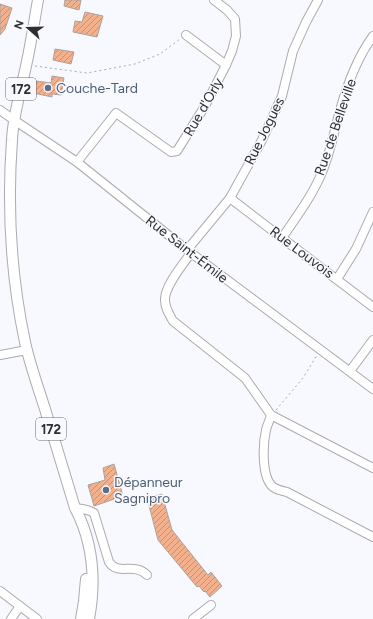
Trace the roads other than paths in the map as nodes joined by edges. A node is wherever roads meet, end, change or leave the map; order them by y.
1 (38, 0) edge
2 (214, 0) edge
3 (318, 0) edge
4 (186, 35) road end
5 (373, 36) edge
6 (226, 65) junction
7 (0, 110) edge
8 (14, 120) junction
9 (76, 162) junction
10 (230, 198) junction
11 (373, 212) edge
12 (282, 238) junction
13 (189, 252) junction
14 (337, 278) junction
15 (373, 307) edge
16 (373, 340) edge
17 (27, 350) junction
18 (0, 355) edge
19 (350, 371) junction
20 (373, 389) edge
21 (271, 415) junction
22 (373, 468) edge
23 (75, 508) junction
24 (373, 537) edge
25 (147, 575) dead end
26 (0, 591) edge
27 (211, 605) dead end
28 (20, 606) junction
29 (11, 619) edge
30 (38, 619) edge
31 (81, 619) edge
32 (89, 619) edge
33 (193, 619) edge

1 - 8 main road, 172
2 - 6 street, Rue d'Orly
3 - 10 street, Rue Jogues
4 - 6 street
5 - 12 street, Rue de Belleville
6 - 9 street, Rue d'Orly
7 - 8 street, Rue Saint-Émile
8 - 9 street, Rue Saint-Émile
8 - 17 main road, 172
9 - 13 street, Rue Saint-Émile
10 - 12 street, Rue Louvois
10 - 13 street, Rue Jogues
11 - 14 street
12 - 14 street, Rue Louvois
13 - 19 street, Rue Saint-Émile
13 - 21 street, Rue Jogues
14 - 15 street, Rue Louvois
16 - 19 street
17 - 18 street
17 - 23 main road, 172
19 - 20 street, Rue Saint-Émile
21 - 22 street
21 - 24 street
23 - 25 street
23 - 31 main road, 172
23 - 32 main road, 172
26 - 28 street
27 - 33 street
28 - 29 street
28 - 30 street

